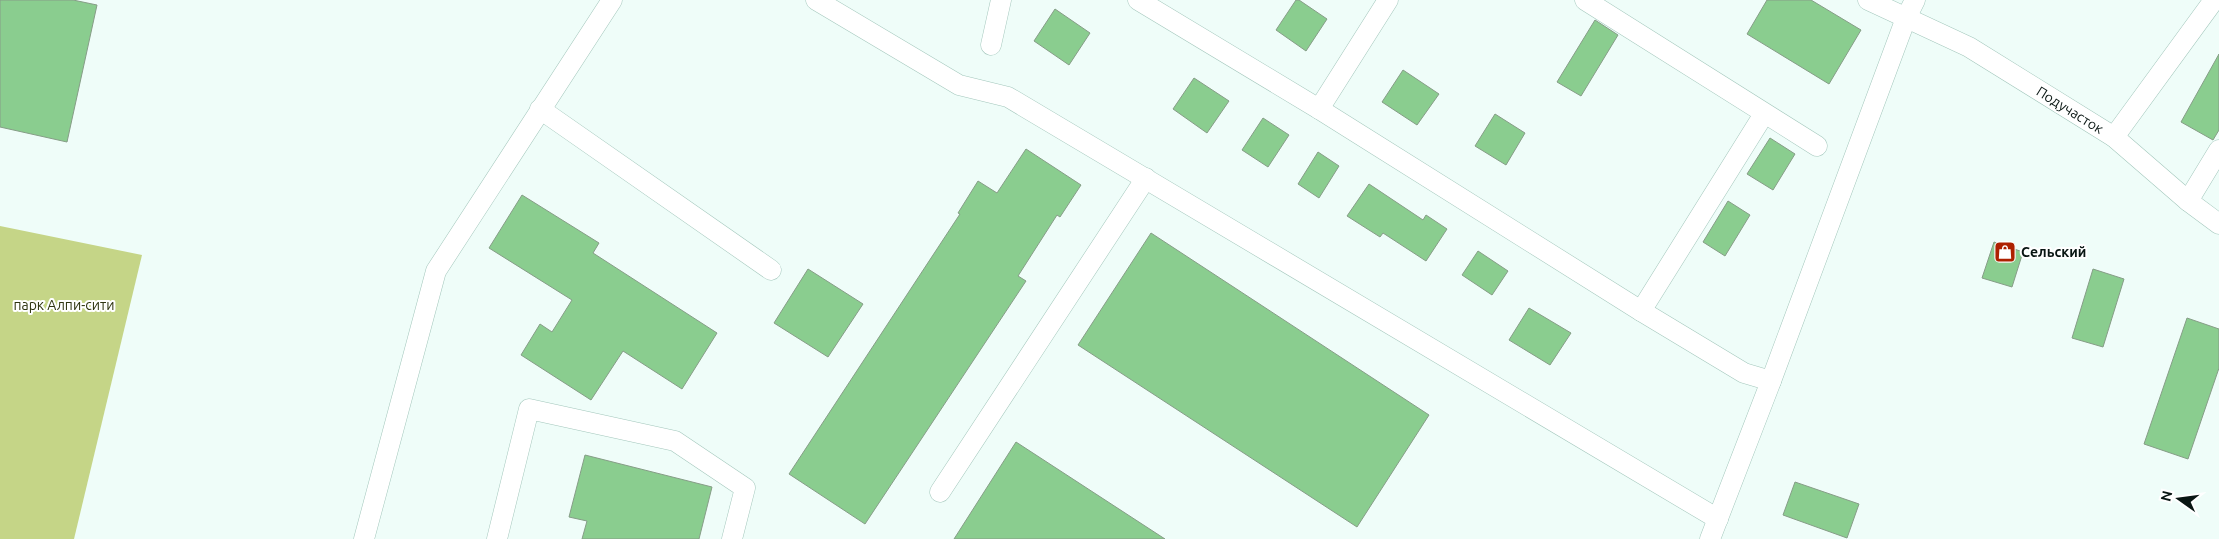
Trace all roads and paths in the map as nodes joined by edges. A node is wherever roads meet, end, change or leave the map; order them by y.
1 (612, 0) edge
2 (816, 0) edge
3 (1001, 0) edge
4 (1138, 0) edge
5 (1388, 0) edge
6 (1585, 0) edge
7 (1868, 0) edge
8 (2214, 0) edge
9 (1911, 9) edge
10 (991, 45) dead end
11 (540, 109) junction
12 (1319, 109) junction
13 (1764, 114) junction
14 (2114, 137) junction
15 (1817, 146) dead end
16 (2219, 150) edge
17 (1146, 178) junction
18 (2188, 201) junction
19 (2219, 224) edge
20 (771, 270) dead end
21 (1641, 311) junction
22 (1771, 381) junction
23 (940, 492) dead end
24 (1718, 519) junction
25 (364, 539) edge
26 (497, 539) edge
27 (732, 539) edge
28 (1710, 539) edge

1 - 11 street
2 - 17 street
3 - 10 street
4 - 12 street
5 - 12 street
6 - 13 street
7 - 9 street, Подучасток
8 - 14 street
9 - 14 street, Подучасток
9 - 22 street
11 - 20 street
11 - 25 street
12 - 21 street
13 - 15 street
13 - 21 street
14 - 18 street, Подучасток
16 - 18 street
17 - 23 street
17 - 24 street
18 - 19 street, Подучасток
21 - 22 street
22 - 24 street
24 - 28 street
26 - 27 street

